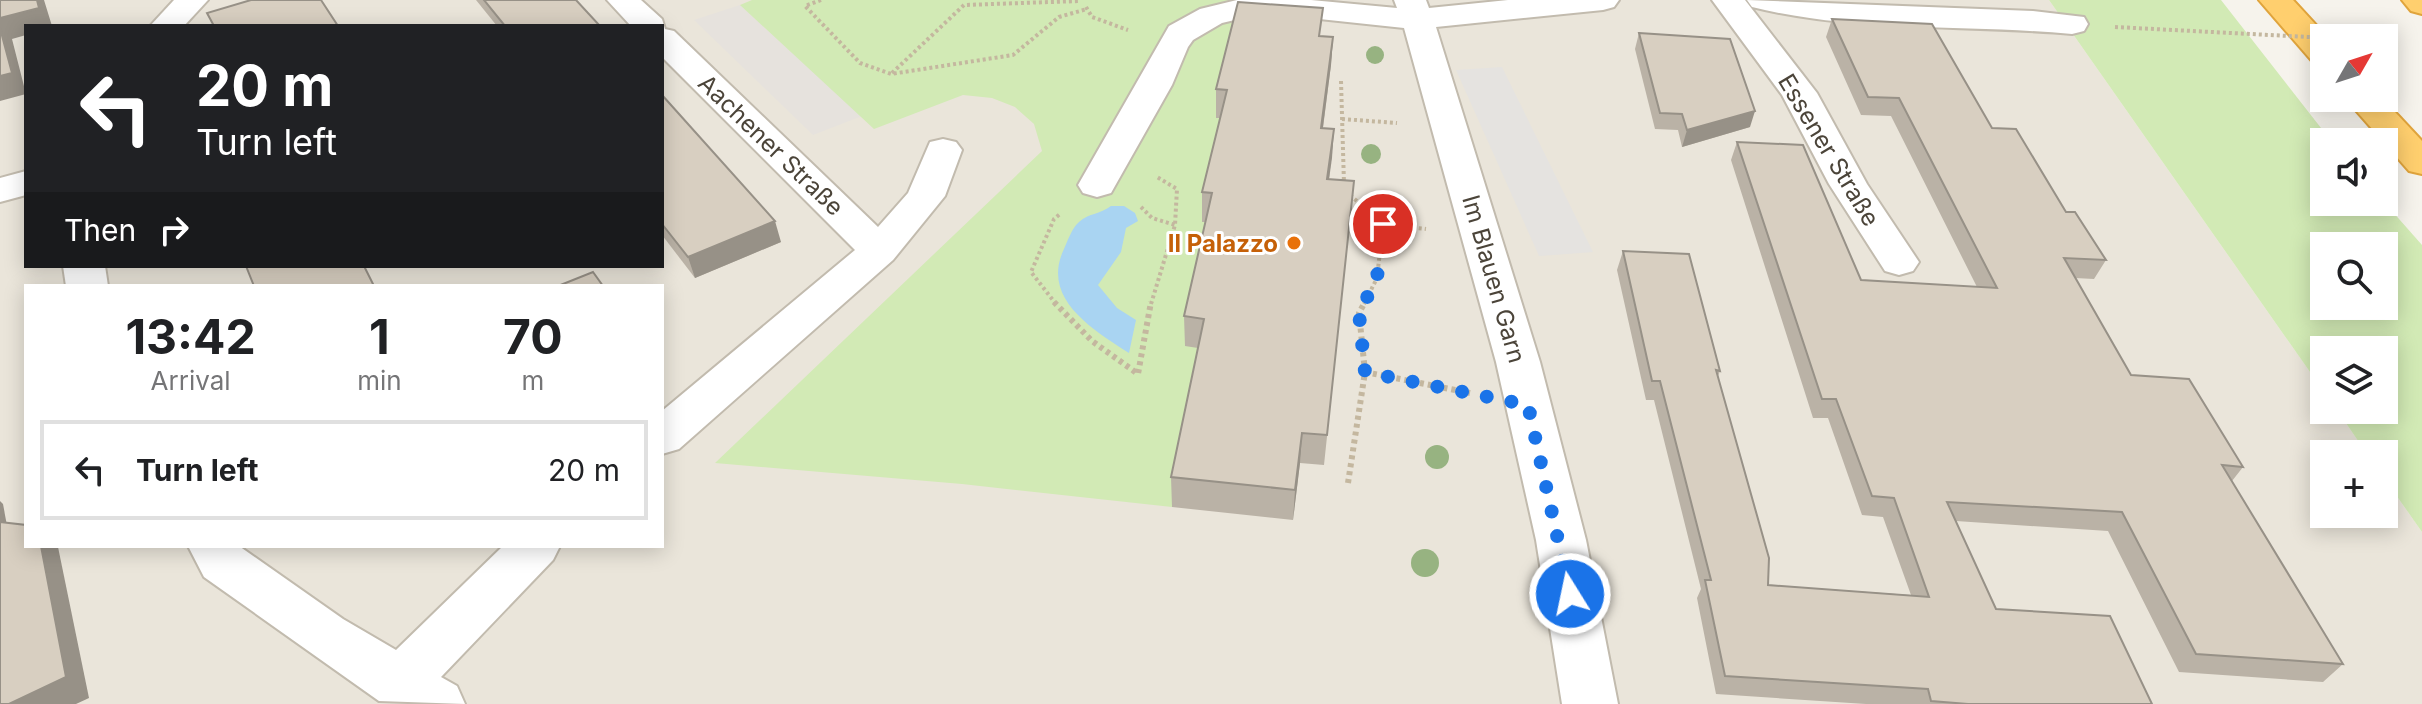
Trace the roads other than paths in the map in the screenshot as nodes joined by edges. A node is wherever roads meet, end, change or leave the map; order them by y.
1 (192, 0) edge
2 (623, 0) edge
3 (1603, 0) edge
4 (1728, 0) edge
5 (1763, 0) edge
6 (2275, 0) edge
7 (2418, 0) edge
8 (2422, 4) edge
9 (1414, 9) edge
10 (168, 24) edge
11 (648, 24) edge
12 (2072, 24) dead end
13 (2310, 39) edge
14 (664, 40) edge
15 (2376, 112) edge
16 (943, 150) dead end
17 (2422, 163) edge
18 (24, 184) edge
19 (1097, 185) road end
20 (0, 190) edge
21 (879, 251) junction
22 (1899, 262) dead end
23 (664, 435) edge
24 (214, 548) edge
25 (533, 548) edge
26 (418, 694) edge
27 (1590, 704) edge

1 - 10 street
2 - 11 street
3 - 9 street
4 - 22 street, Essener Straße
5 - 12 street
6 - 13 highway
7 - 8 highway
9 - 19 street
9 - 27 street, Im Blauen Garn
14 - 21 street, Aachener Straße
15 - 17 highway
16 - 21 street
18 - 20 street
21 - 23 street
24 - 26 street
25 - 26 street

